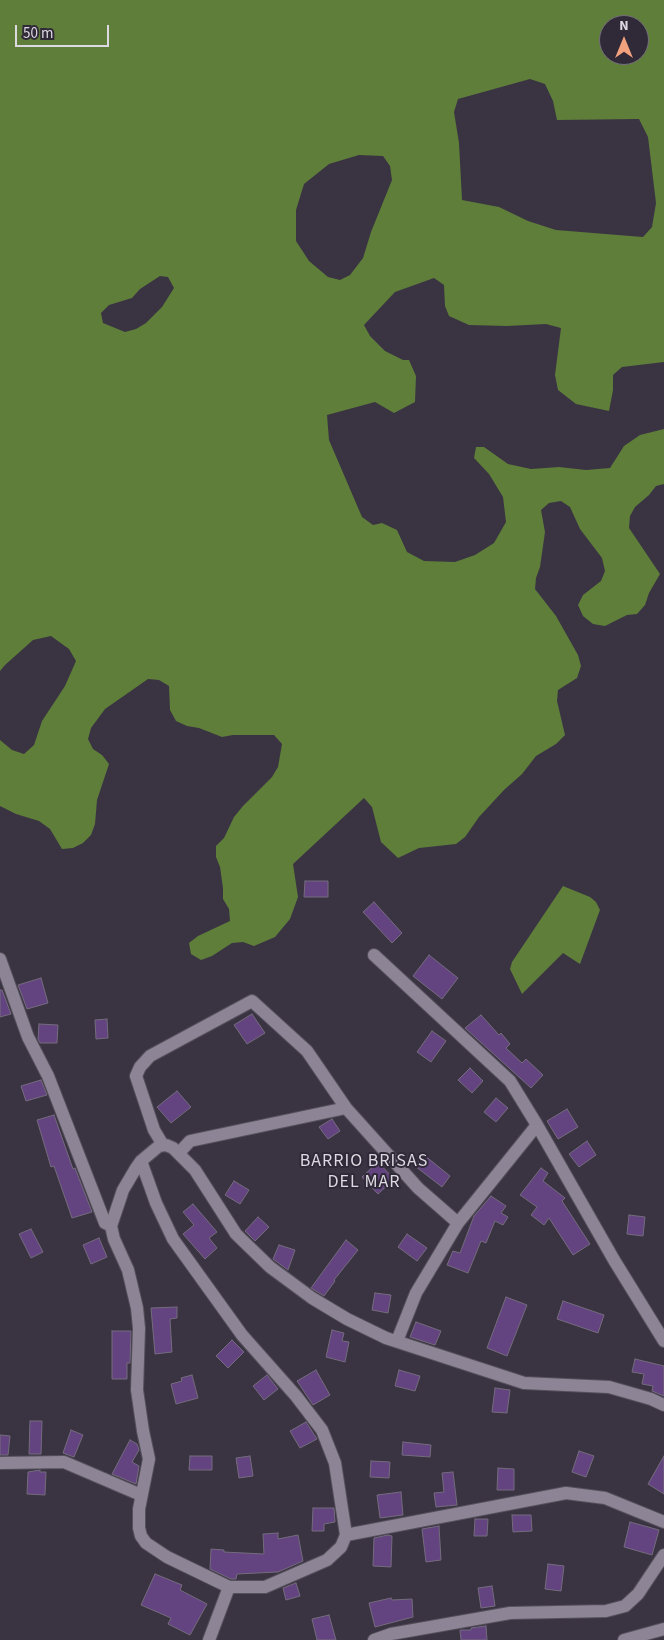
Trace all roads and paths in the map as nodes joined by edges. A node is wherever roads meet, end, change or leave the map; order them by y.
1 (374, 954) dead end
2 (0, 960) edge
3 (346, 1108) junction
4 (537, 1125) junction
5 (163, 1145) junction
6 (179, 1154) junction
7 (141, 1161) junction
8 (458, 1223) junction
9 (111, 1226) junction
10 (397, 1341) junction
11 (664, 1341) edge
12 (664, 1405) edge
13 (0, 1463) edge
14 (141, 1495) junction
15 (664, 1522) edge
16 (346, 1535) junction
17 (664, 1555) edge
18 (229, 1587) junction
19 (664, 1629) edge
20 (209, 1640) edge
21 (374, 1640) edge
22 (624, 1640) edge

1 - 4 street
2 - 9 street
3 - 5 street
3 - 6 street
3 - 8 street
4 - 8 street
4 - 11 street
5 - 6 street
5 - 7 street
6 - 10 street
7 - 9 street
7 - 16 street
8 - 10 street
9 - 14 street
10 - 12 street
13 - 14 street
14 - 18 street
15 - 16 street
16 - 18 street
17 - 21 street
18 - 20 street
19 - 22 street

